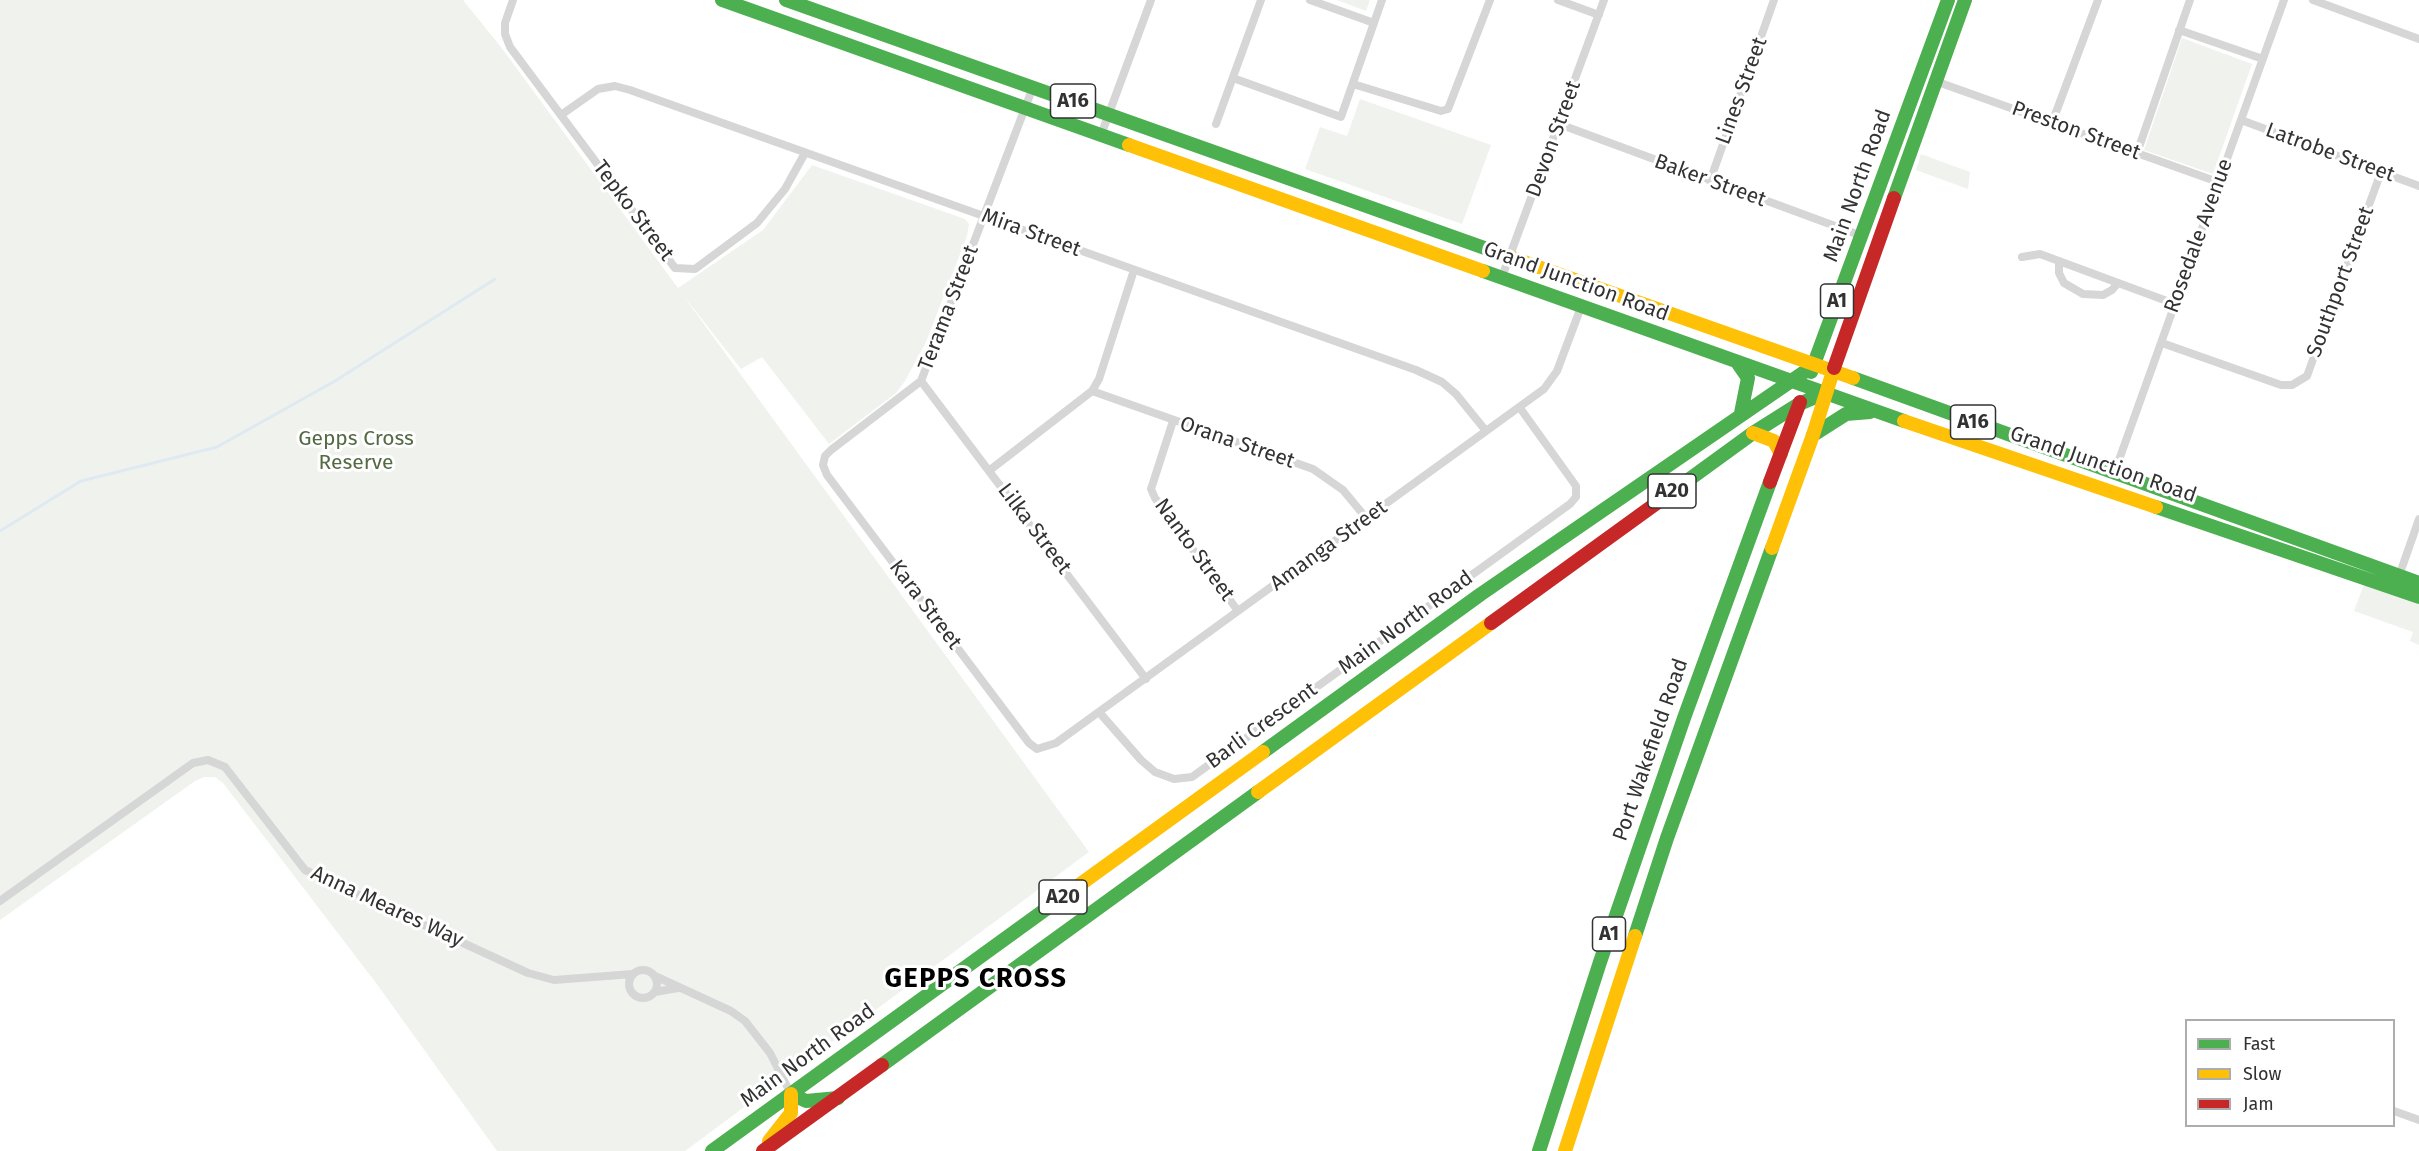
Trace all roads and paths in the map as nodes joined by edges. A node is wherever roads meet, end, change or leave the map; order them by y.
1 (513, 0) edge
2 (722, 0) edge
3 (786, 0) edge
4 (1151, 0) edge
5 (1261, 0) edge
6 (1310, 0) edge
7 (1382, 0) edge
8 (1490, 0) edge
9 (1558, 0) edge
10 (1604, 0) edge
11 (1948, 0) edge
12 (1965, 0) edge
13 (2098, 0) edge
14 (2190, 0) edge
15 (2284, 0) edge
16 (2313, 0) edge
17 (1771, 1) edge
18 (1599, 15) junction
19 (1374, 23) junction
20 (2180, 30) junction
21 (2419, 39) edge
22 (2263, 59) junction
23 (1921, 76) junction
24 (1233, 78) junction
25 (1935, 81) junction
26 (1353, 84) junction
27 (1033, 87) junction
28 (1025, 108) junction
29 (1109, 114) junction
30 (561, 115) junction
31 (2241, 120) junction
32 (2052, 123) junction
33 (1216, 124) dead end
34 (1559, 124) junction
35 (1101, 135) junction
36 (806, 153) junction
37 (2137, 153) junction
38 (2381, 172) junction
39 (1710, 181) junction
40 (2218, 182) junction
41 (2419, 186) edge
42 (985, 217) junction
43 (1862, 236) junction
44 (1510, 257) junction
45 (2022, 257) dead end
46 (2059, 261) junction
47 (1134, 270) junction
48 (1502, 277) junction
49 (1573, 280) junction
50 (2118, 283) junction
51 (1602, 290) junction
52 (2175, 304) junction
53 (1581, 307) junction
54 (2162, 343) junction
55 (1736, 361) junction
56 (1814, 366) junction
57 (1832, 372) junction
58 (1789, 380) junction
59 (921, 381) junction
60 (1806, 386) junction
61 (1092, 391) junction
62 (1826, 393) junction
63 (1799, 404) junction
64 (1520, 408) junction
65 (1878, 412) junction
66 (1741, 413) junction
67 (1173, 421) junction
68 (1485, 431) junction
69 (1753, 433) junction
70 (1813, 435) junction
71 (1781, 454) junction
72 (825, 456) joint
73 (990, 470) junction
74 (2115, 471) junction
75 (2109, 489) junction
76 (1367, 519) junction
77 (2419, 519) edge
78 (1585, 525) junction
79 (1599, 544) junction
80 (2397, 582) junction
81 (2419, 584) edge
82 (2419, 597) edge
83 (1238, 611) junction
84 (1715, 630) junction
85 (1739, 639) junction
86 (1146, 679) junction
87 (1099, 712) junction
88 (1037, 749) joint
89 (0, 900) edge
90 (1600, 962) junction
91 (1624, 971) junction
92 (609, 974) junction
93 (633, 974) junction
94 (655, 976) junction
95 (629, 985) junction
96 (678, 988) junction
97 (655, 992) junction
98 (791, 1094) junction
99 (838, 1098) junction
100 (2395, 1111) edge
101 (2419, 1120) edge
102 (764, 1150) edge
103 (712, 1151) edge
104 (1539, 1151) edge
105 (1565, 1151) edge

1 - 30 street, Tepko Street
2 - 28 highway, Grand Junction Road / A16
3 - 27 highway, Grand Junction Road / A16
4 - 29 street
5 - 24 street
6 - 19 street
7 - 19 street
8 - 26 street
9 - 18 street
10 - 18 street, Devon Street
11 - 23 highway, Main North Road / A1
12 - 25 highway, Main North Road / A1
13 - 32 street
14 - 20 street
15 - 22 street, Rosedale Avenue
16 - 21 street
17 - 39 street, Lines Street
18 - 34 street, Devon Street
19 - 26 street
20 - 22 street
20 - 37 street
22 - 31 street, Rosedale Avenue
23 - 25 highway
23 - 43 highway, Main North Road / A1
24 - 26 street
24 - 33 street
25 - 32 street, Preston Street
25 - 57 highway, Main North Road / A1
27 - 28 street, Terama Street
27 - 29 highway, Grand Junction Road / A16
28 - 35 highway, Grand Junction Road / A16
28 - 42 street, Terama Street
29 - 35 street
29 - 44 highway, Grand Junction Road / A16
30 - 36 street, Mira Street
30 - 36 street, Tepko Street
31 - 38 street, Latrobe Street
31 - 40 street, Rosedale Avenue
32 - 37 street, Preston Street
34 - 39 street, Baker Street
34 - 44 street, Devon Street
35 - 48 highway, Grand Junction Road / A16
36 - 42 street, Mira Street
37 - 40 street, Preston Street
38 - 41 street, Latrobe Street
38 - 54 street, Southport Street
39 - 43 street, Baker Street
40 - 52 street, Rosedale Avenue
42 - 47 street, Mira Street
42 - 59 street, Terama Street
43 - 56 highway, Main North Road / A1
44 - 48 street, Devon Street
44 - 49 highway, Grand Junction Road / A16
45 - 46 street
46 - 50 street
46 - 50 street
47 - 61 street
47 - 68 street, Mira Street
48 - 53 highway, Grand Junction Road / A16
49 - 51 highway, Grand Junction Road / A16
49 - 53 highway
50 - 52 street
51 - 53 highway
51 - 56 highway, Grand Junction Road / A16
52 - 54 street, Rosedale Avenue
53 - 55 highway, Grand Junction Road / A16
53 - 64 street, Amanga Street
54 - 74 street, Rosedale Avenue
55 - 58 highway, Grand Junction Road / A16
55 - 66 highway
56 - 57 highway, Grand Junction Road / A16
56 - 58 highway, Main North Road / A20
56 - 60 highway, Port Wakefield Road / A1
57 - 62 highway, A1
57 - 74 highway, Grand Junction Road / A16
58 - 60 highway, Grand Junction Road / A16
58 - 66 highway, Main North Road / A20
59 - 72 street, Terama Street
59 - 73 street, Lilka Street
60 - 62 highway, Grand Junction Road / A16
60 - 63 highway, Port Wakefield Road / A1
61 - 67 street, Orana Street
61 - 73 street
62 - 63 highway, A20
62 - 65 highway, Grand Junction Road / A16
62 - 70 highway, A1
63 - 69 highway, A20
63 - 71 highway, Port Wakefield Road / A1
64 - 68 street, Amanga Street
64 - 87 street, Barli Crescent
65 - 70 highway
65 - 75 highway, Grand Junction Road / A16
66 - 78 highway, Main North Road / A20
67 - 76 street, Orana Street
67 - 83 street, Nanto Street
68 - 76 street, Amanga Street
69 - 71 highway
69 - 79 highway, A20
70 - 85 highway, A1
71 - 84 highway, Port Wakefield Road / A1
72 - 88 street, Kara Street
73 - 86 street, Lilka Street
74 - 75 highway
74 - 80 highway, Grand Junction Road / A16
75 - 80 highway, Grand Junction Road / A16
76 - 83 street, Amanga Street
77 - 80 street
78 - 79 highway
78 - 98 highway, Main North Road / A20
79 - 99 highway, A20
80 - 81 highway, Grand Junction Road / A16
80 - 82 highway, Grand Junction Road / A16
83 - 86 street, Amanga Street
84 - 85 highway
84 - 90 highway, Port Wakefield Road / A1
85 - 91 highway, A1
86 - 87 street, Amanga Street
87 - 88 street, Amanga Street
89 - 92 street, Anna Meares Way
90 - 91 highway
90 - 104 highway, Port Wakefield Road / A1
91 - 105 highway, A1
92 - 93 street, Anna Meares Way
92 - 95 street
93 - 94 street
93 - 95 street
94 - 96 street
94 - 97 street
95 - 97 street
96 - 97 street
96 - 98 street
98 - 99 highway
98 - 102 highway
98 - 103 highway, Main North Road / A20
99 - 102 highway, A20
100 - 101 street

